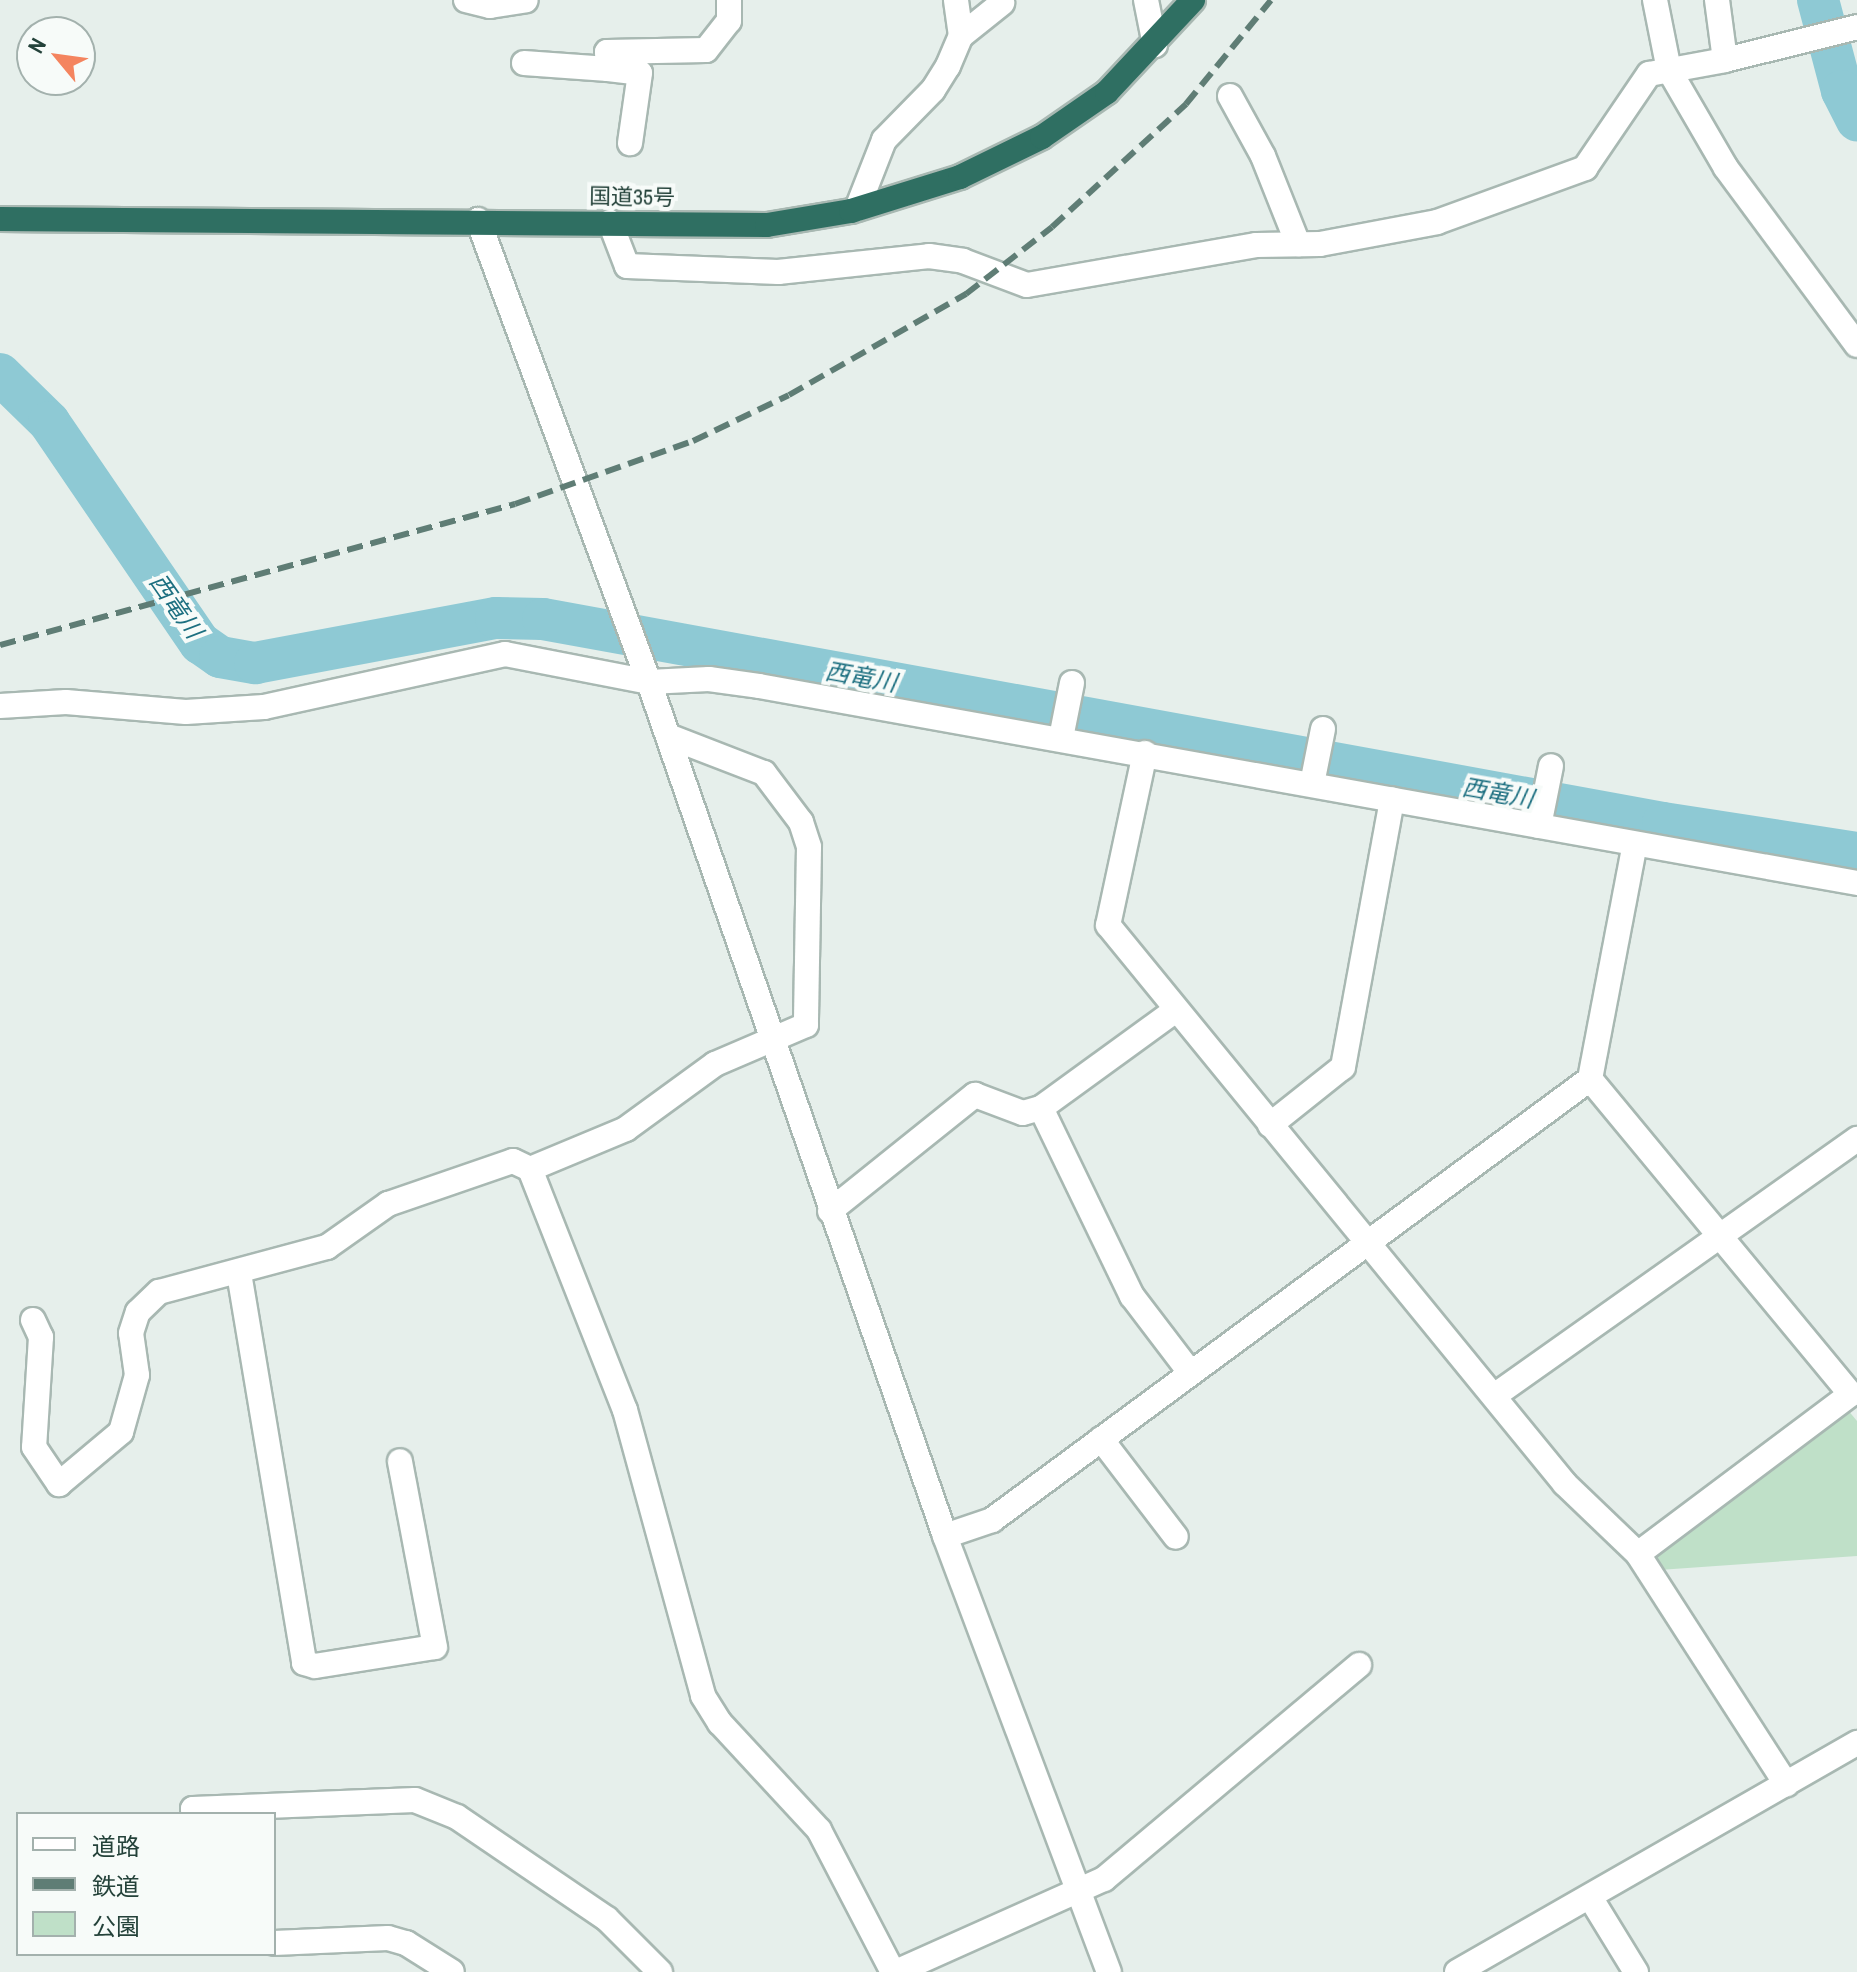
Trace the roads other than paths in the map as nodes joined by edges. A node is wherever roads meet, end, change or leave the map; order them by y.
1 (526, 0) edge
2 (729, 0) edge
3 (956, 0) edge
4 (1146, 0) edge
5 (1193, 0) edge
6 (1655, 0) edge
7 (1717, 0) edge
8 (470, 1) edge
9 (1002, 3) dead end
10 (1857, 27) edge
11 (961, 36) junction
12 (1155, 45) junction
13 (1725, 60) junction
14 (524, 63) dead end
15 (608, 69) junction
16 (1669, 70) junction
17 (1230, 96) dead end
18 (630, 143) dead end
19 (857, 209) junction
20 (0, 219) edge
21 (478, 220) junction
22 (610, 222) junction
23 (1298, 244) junction
24 (1857, 345) edge
25 (649, 682) junction
26 (1071, 687) dead end
27 (0, 706) edge
28 (1322, 731) dead end
29 (1062, 732) junction
30 (668, 736) junction
31 (1145, 753) junction
32 (1550, 769) dead end
33 (1313, 777) junction
34 (1392, 799) junction
35 (1541, 818) junction
36 (1635, 844) junction
37 (1857, 883) edge
38 (1176, 1010) junction
39 (772, 1040) junction
40 (1590, 1079) junction
41 (1041, 1108) junction
42 (1270, 1125) junction
43 (1857, 1139) edge
44 (530, 1169) junction
45 (830, 1211) junction
46 (1722, 1235) junction
47 (1365, 1243) junction
48 (239, 1273) junction
49 (33, 1320) dead end
50 (1190, 1372) junction
51 (1855, 1395) edge
52 (1494, 1396) junction
53 (1101, 1439) junction
54 (400, 1461) dead end
55 (945, 1536) junction
56 (1176, 1537) dead end
57 (1638, 1554) junction
58 (1359, 1665) dead end
59 (1857, 1743) edge
60 (1786, 1784) junction
61 (194, 1812) edge
62 (1076, 1891) junction
63 (1590, 1897) junction
64 (276, 1943) edge
65 (452, 1972) edge
66 (660, 1972) edge
67 (894, 1972) edge
68 (1109, 1972) edge
69 (1457, 1972) edge
70 (1636, 1972) edge

1 - 8 street
2 - 15 street
3 - 11 street
4 - 12 street
5 - 12 highway, 国道35号
6 - 16 street
7 - 13 street
9 - 11 street
10 - 13 street
11 - 19 street
12 - 19 highway, 国道35号
13 - 16 street
14 - 15 street
15 - 18 street
16 - 23 street
16 - 24 street
17 - 23 street
19 - 22 highway, 国道35号
20 - 21 highway, 国道35号
21 - 22 highway, 国道35号
21 - 25 street
22 - 23 street
25 - 27 street
25 - 29 street
25 - 30 street
26 - 29 street
28 - 33 street
29 - 31 street
30 - 39 street
30 - 39 street
31 - 33 street
31 - 38 street
32 - 35 street
33 - 34 street
34 - 35 street
34 - 42 street
35 - 36 street
36 - 37 street
36 - 40 street
38 - 41 street
38 - 42 street
39 - 44 street
39 - 45 street
40 - 46 street
40 - 47 street
41 - 45 street
41 - 50 street
42 - 47 street
43 - 46 street
44 - 48 street
44 - 67 street
45 - 55 street
46 - 51 street
46 - 52 street
47 - 50 street
47 - 52 street
48 - 49 street
48 - 54 street
50 - 53 street
51 - 57 street
52 - 57 street
53 - 55 street
53 - 56 street
55 - 62 street
57 - 60 street
58 - 62 street
59 - 60 street
60 - 63 street
61 - 66 street
62 - 67 street
62 - 68 street
63 - 69 street
63 - 70 street
64 - 65 street

